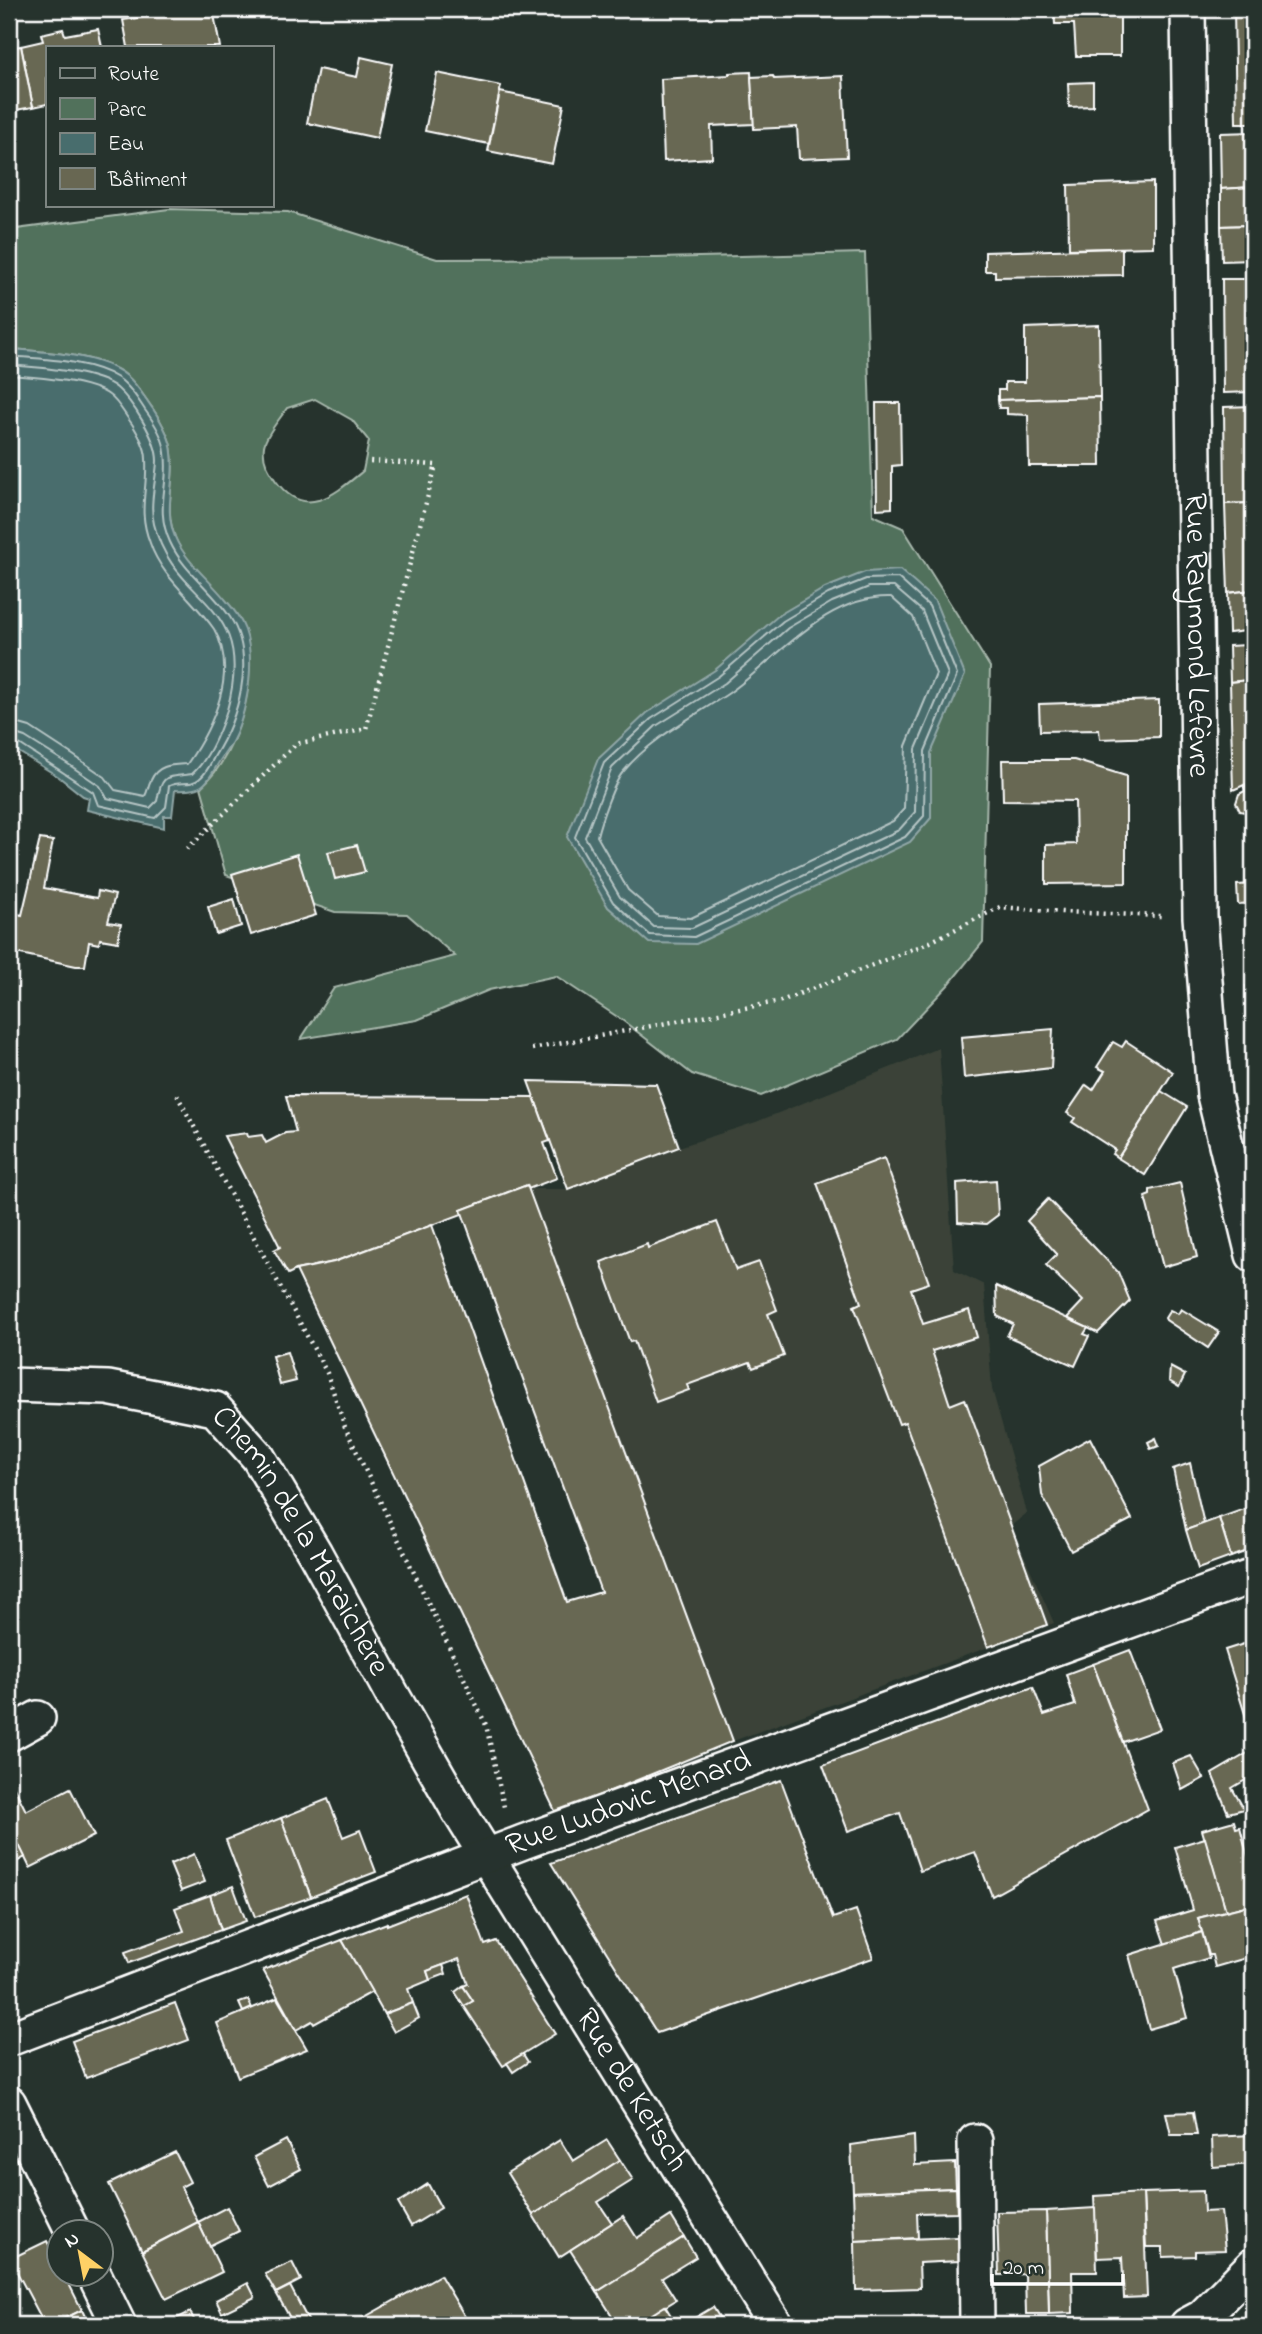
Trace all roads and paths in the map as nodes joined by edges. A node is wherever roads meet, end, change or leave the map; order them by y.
1 (1188, 9) edge
2 (370, 461) dead end
3 (187, 849) dead end
4 (1200, 917) junction
5 (532, 1049) dead end
6 (177, 1095) dead end
7 (1253, 1255) edge
8 (9, 1385) edge
9 (1253, 1576) edge
10 (38, 1718) dead end
11 (9, 1734) edge
12 (499, 1852) junction
13 (9, 2039) edge
14 (9, 2103) edge
15 (975, 2141) dead end
16 (66, 2218) edge
17 (1253, 2264) edge
18 (101, 2288) edge
19 (119, 2325) edge
20 (776, 2325) edge
21 (977, 2325) edge
22 (1187, 2325) edge

1 - 4 street, Rue Raymond Lefèvre
2 - 3 path
4 - 5 path
4 - 7 street, Rue Raymond Lefèvre
6 - 12 path
8 - 12 street, Chemin de la Maraichère
9 - 12 street, Rue Ludovic Ménard
10 - 11 street
12 - 13 street, Rue Ludovic Ménard
12 - 20 street, Rue de Ketsch
14 - 16 street
15 - 21 street
17 - 22 street
18 - 19 street

